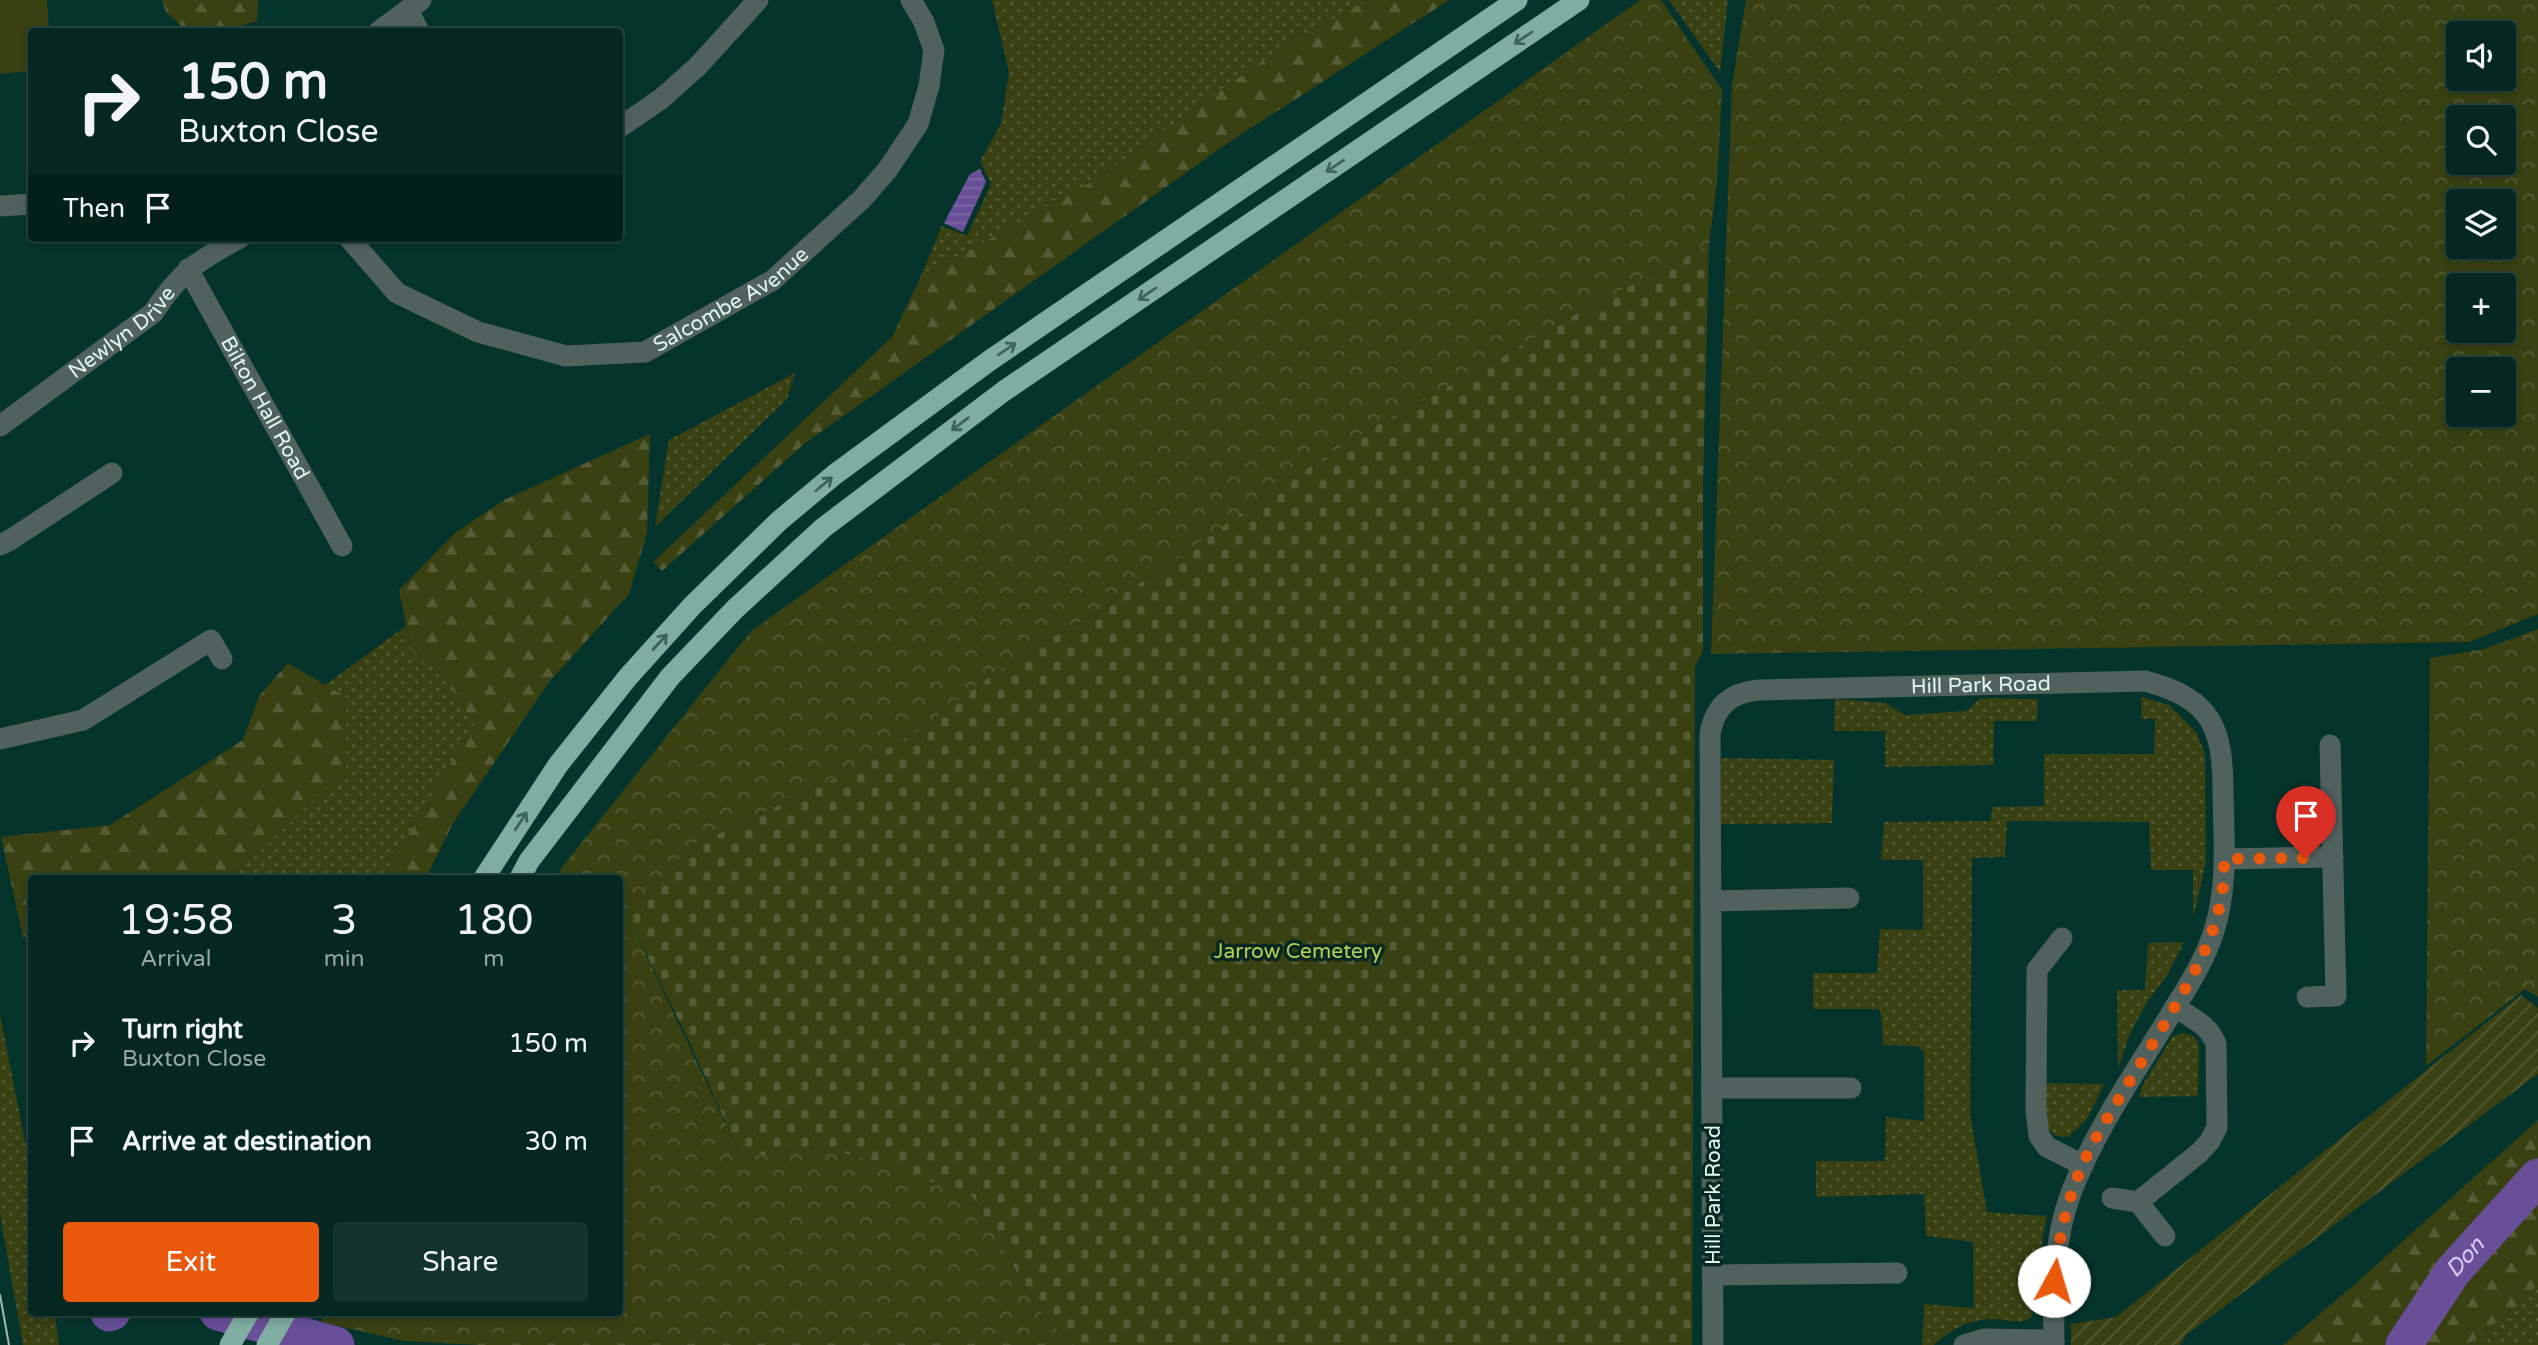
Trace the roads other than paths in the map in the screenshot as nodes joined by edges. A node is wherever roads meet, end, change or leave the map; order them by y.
1 (911, 0) edge
2 (1517, 0) edge
3 (1582, 0) edge
4 (750, 2) edge
5 (415, 5) edge
6 (383, 28) edge
7 (418, 28) edge
8 (623, 125) edge
9 (28, 204) edge
10 (0, 206) edge
11 (233, 242) edge
12 (352, 242) edge
13 (188, 269) junction
14 (0, 426) edge
15 (111, 473) dead end
16 (0, 545) edge
17 (342, 546) dead end
18 (222, 659) dead end
19 (0, 739) edge
20 (2330, 745) dead end
21 (2333, 857) junction
22 (2224, 859) junction
23 (486, 875) edge
24 (522, 875) edge
25 (1849, 898) dead end
26 (1711, 901) junction
27 (2062, 938) dead end
28 (2307, 997) dead end
29 (2175, 1007) junction
30 (1712, 1088) junction
31 (1851, 1088) dead end
32 (2083, 1165) junction
33 (2112, 1198) dead end
34 (2138, 1202) junction
35 (2165, 1236) dead end
36 (1898, 1273) dead end
37 (1713, 1275) junction
38 (247, 1316) edge
39 (284, 1316) edge
40 (2054, 1343) edge
41 (230, 1345) edge
42 (267, 1345) edge
43 (1713, 1345) edge
44 (1964, 1345) edge

1 - 12 street, Salcombe Avenue
23 -> 2 highway
3 -> 24 highway
4 - 8 street
5 - 6 street
5 - 7 street
9 - 10 street
11 - 13 street, Newlyn Drive
13 - 14 street, Newlyn Drive
13 - 17 street, Bilton Hall Road
15 - 16 street
18 - 19 street
20 - 21 street
21 - 22 street
21 - 28 street
22 - 26 street, Hill Park Road
22 - 29 street, Hill Park Road
25 - 26 street
26 - 30 street, Hill Park Road
27 - 32 street
29 - 32 street, Hill Park Road
29 - 34 street
30 - 31 street
30 - 37 street, Hill Park Road
32 - 40 street, Hill Park Road
33 - 34 street
34 - 35 street
36 - 37 street
37 - 43 street, Hill Park Road
38 - 41 highway
39 - 42 highway
40 - 44 street, Hill Park Road

